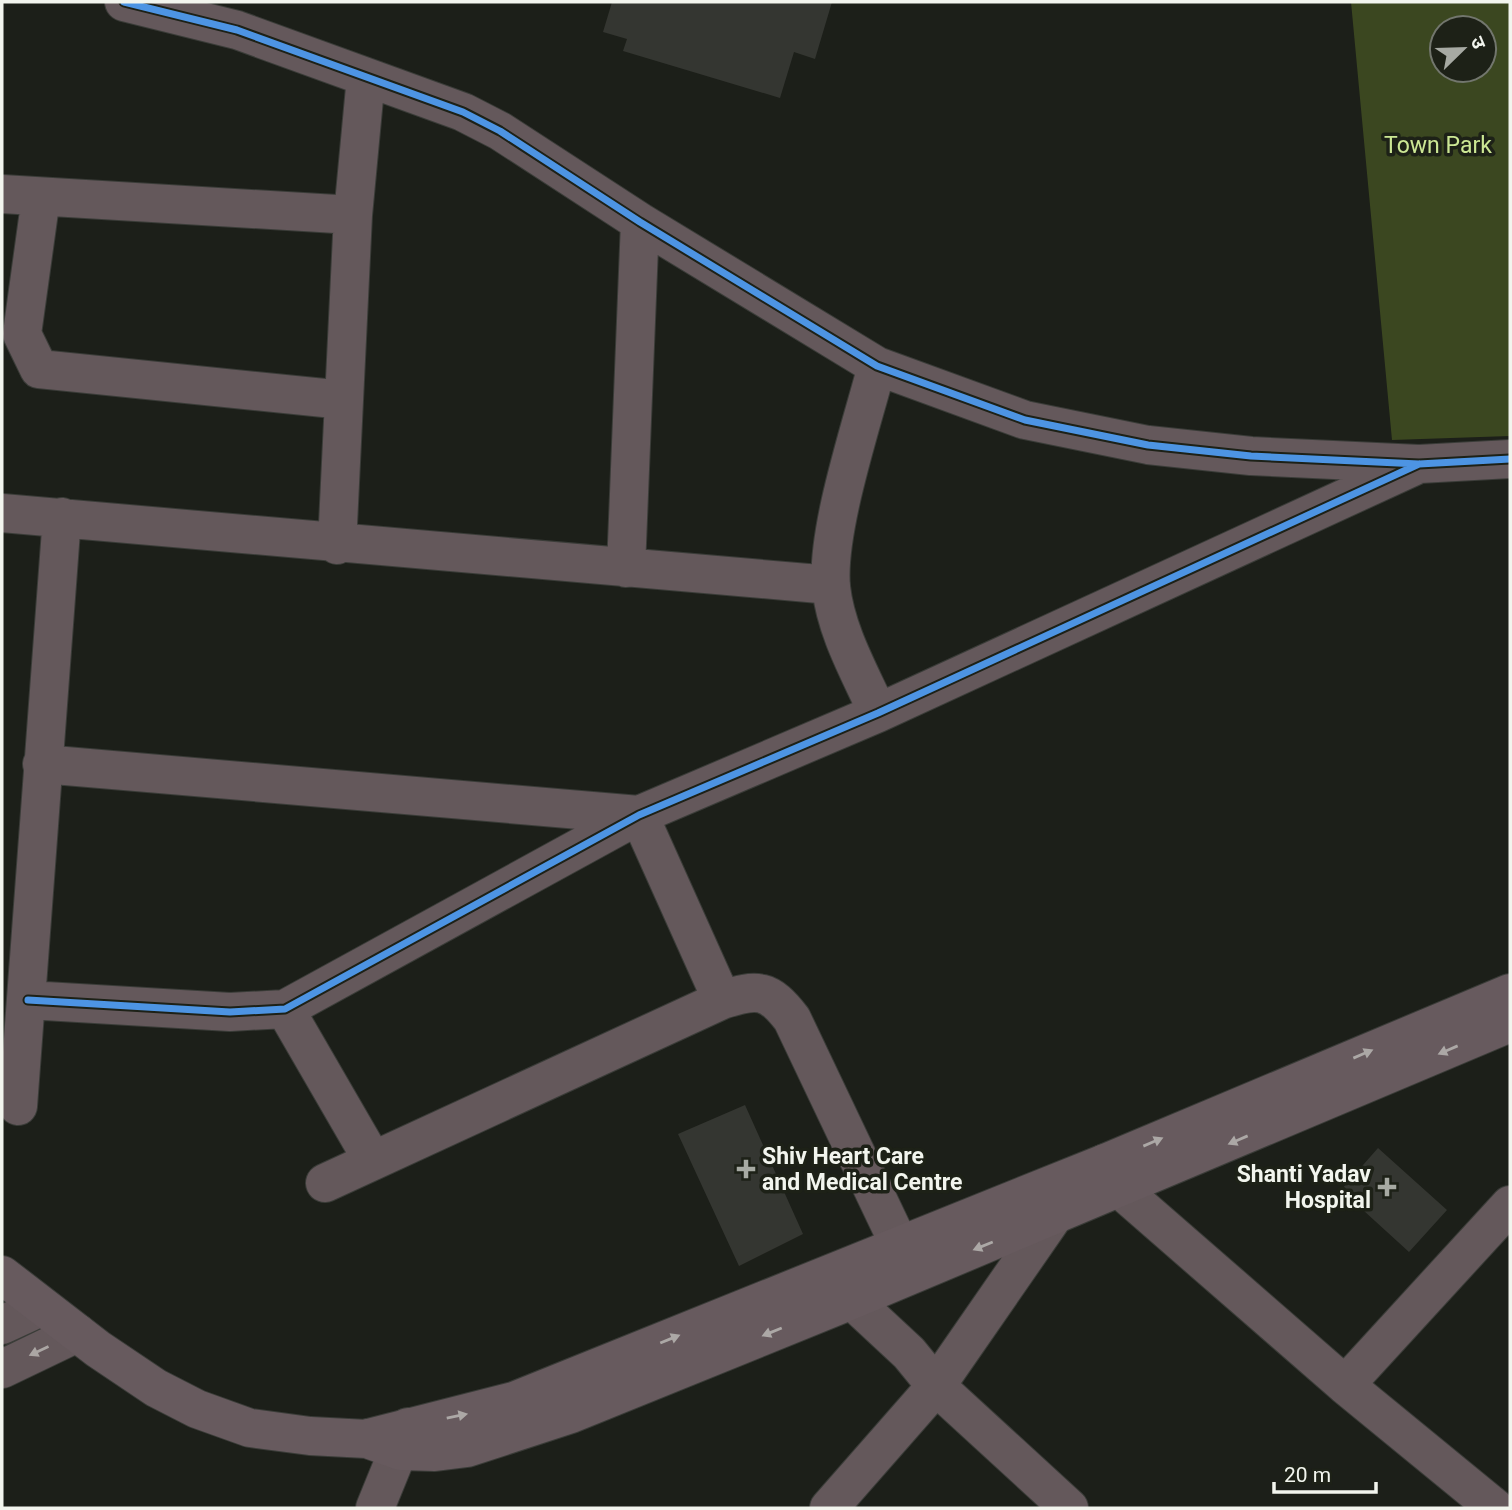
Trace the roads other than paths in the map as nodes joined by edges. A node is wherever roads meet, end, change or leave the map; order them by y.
1 (124, 2) edge
2 (366, 77) junction
3 (2, 194) edge
4 (41, 197) junction
5 (353, 215) junction
6 (640, 222) junction
7 (877, 366) junction
8 (344, 400) junction
9 (1510, 459) edge
10 (1419, 464) junction
11 (2, 513) edge
12 (62, 517) junction
13 (337, 545) junction
14 (626, 568) junction
15 (831, 585) junction
16 (878, 713) junction
17 (42, 764) junction
18 (639, 815) junction
19 (1510, 993) edge
20 (29, 1000) junction
21 (722, 1000) junction
22 (285, 1009) junction
23 (1510, 1023) edge
24 (18, 1106) dead end
25 (373, 1161) junction
26 (1099, 1176) junction
27 (325, 1183) dead end
28 (1510, 1205) edge
29 (1053, 1217) junction
30 (899, 1244) junction
31 (2, 1275) edge
32 (852, 1300) junction
33 (41, 1307) junction
34 (2, 1325) edge
35 (77, 1333) junction
36 (2, 1368) edge
37 (1345, 1385) junction
38 (936, 1386) junction
39 (392, 1439) junction
40 (375, 1508) edge
41 (829, 1508) edge
42 (1069, 1508) edge
43 (1495, 1508) edge

1 - 2 street
2 - 5 street
2 - 6 street
3 - 4 street
4 - 5 street
4 - 8 street
5 - 8 street
6 - 7 street
6 - 14 street
7 - 10 street
7 - 15 street
8 - 13 street
9 - 10 street
10 - 16 street
11 - 12 street
12 - 13 street
12 - 17 street
13 - 14 street
14 - 15 street
15 - 16 street
16 - 18 street
17 - 18 street
17 - 20 street
18 - 21 street
18 - 22 street
26 -> 19 main road
20 - 22 street
20 - 24 street
21 - 25 street
21 - 30 street
22 - 25 street
23 -> 26 main road
25 - 27 street
26 - 29 street
26 - 29 main road
26 - 30 main road
26 - 37 street
28 - 37 street
29 -> 32 main road
29 - 38 street
39 -> 30 main road
31 - 33 main road
32 - 38 street
32 -> 39 main road
33 - 34 street
33 - 35 main road
35 -> 36 street
35 - 39 main road
37 - 43 street
38 - 41 street
38 - 42 street
39 - 40 street

